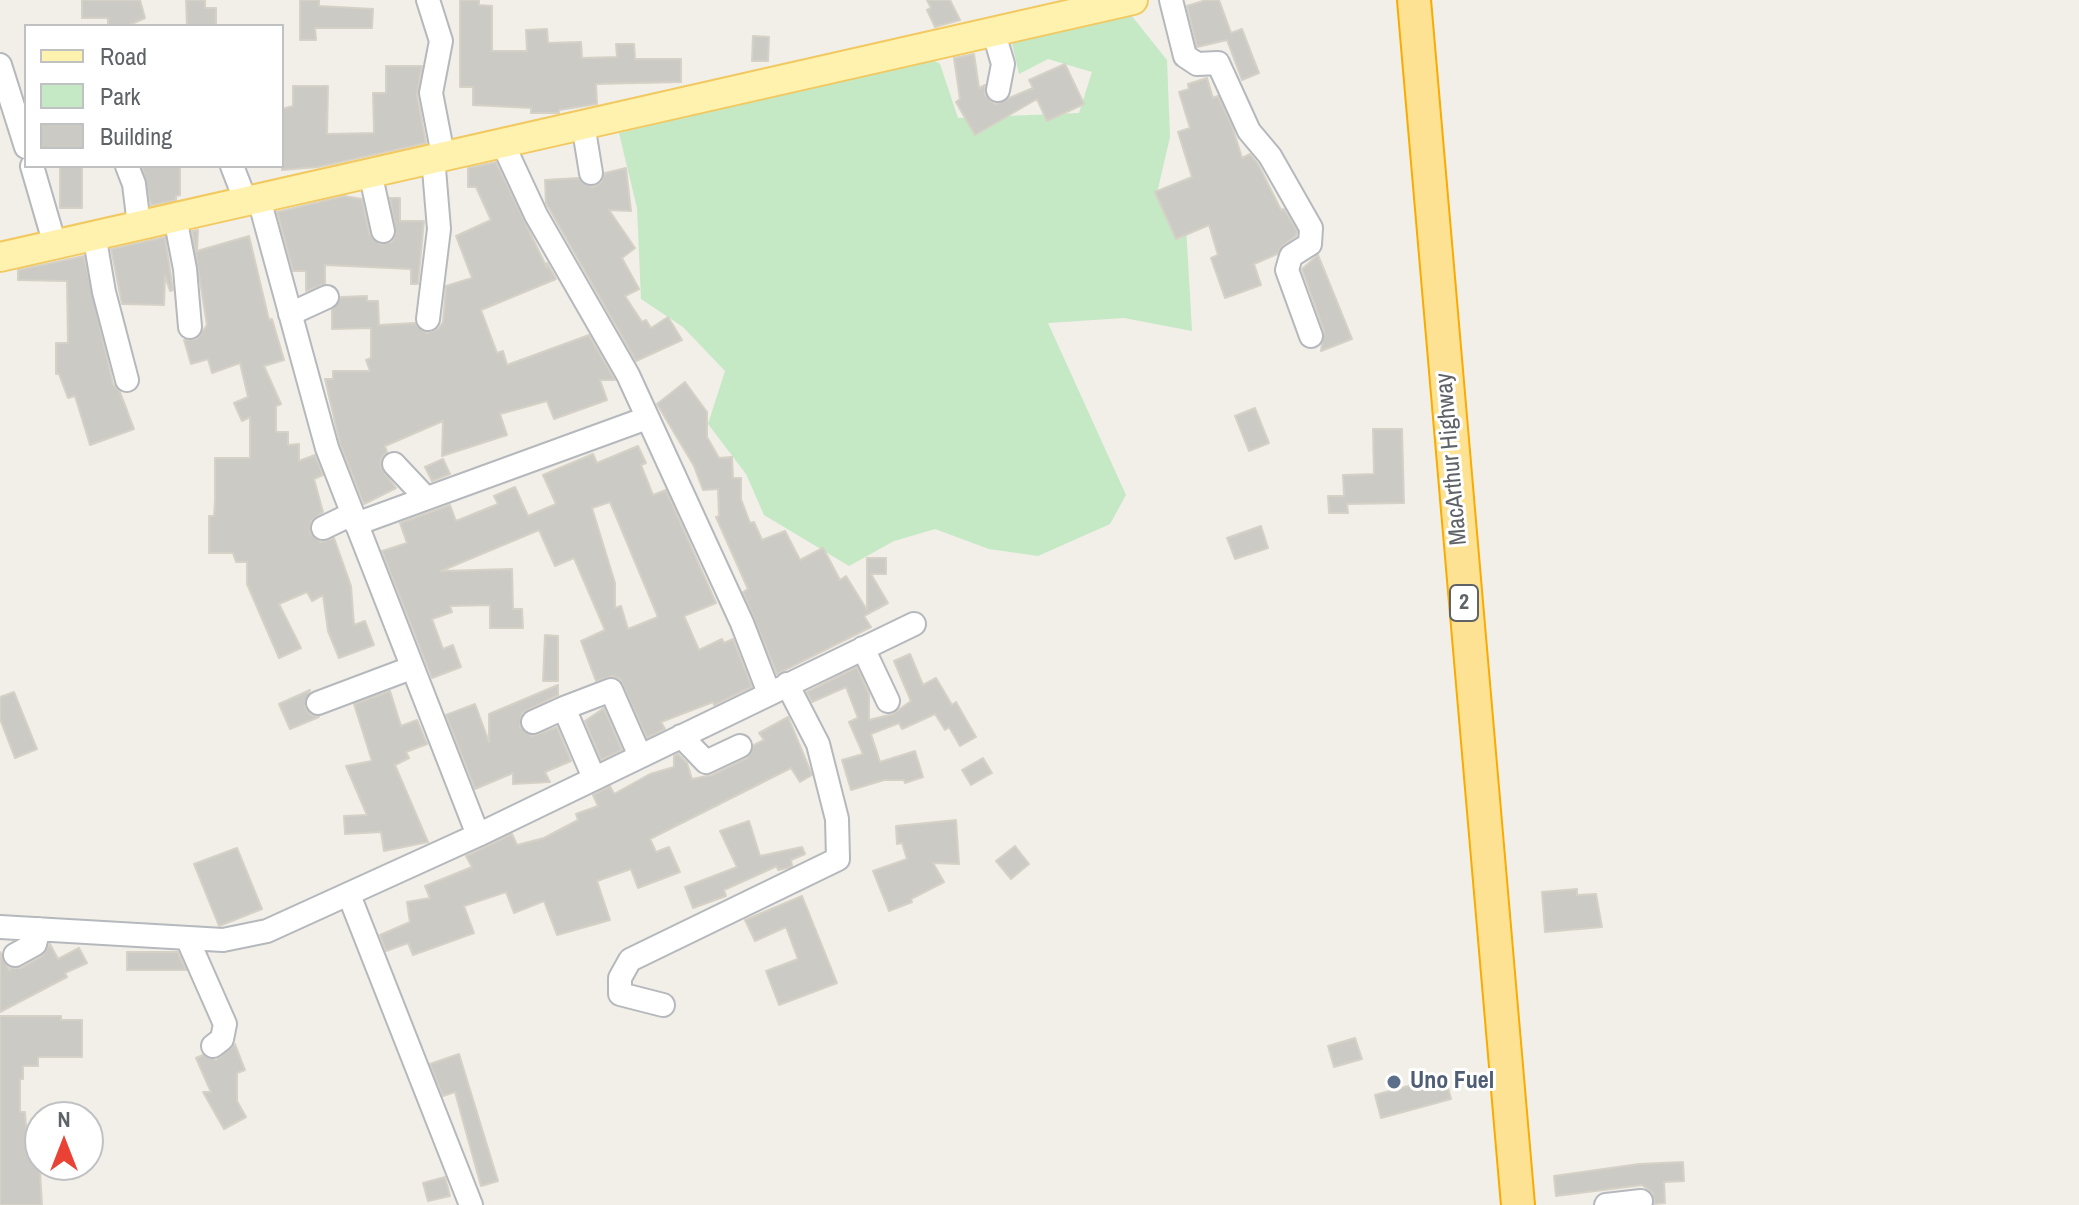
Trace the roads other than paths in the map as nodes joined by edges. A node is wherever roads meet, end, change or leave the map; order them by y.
1 (428, 0) edge
2 (1133, 0) edge
3 (1171, 0) edge
4 (1414, 0) edge
5 (993, 30) junction
6 (0, 65) edge
7 (998, 90) dead end
8 (583, 124) junction
9 (24, 141) edge
10 (502, 142) junction
11 (438, 156) junction
12 (33, 168) edge
13 (128, 168) edge
14 (233, 168) edge
15 (370, 172) junction
16 (591, 173) dead end
17 (252, 200) junction
18 (175, 217) junction
19 (139, 225) junction
20 (383, 231) dead end
21 (94, 234) junction
22 (55, 245) junction
23 (0, 257) edge
24 (327, 297) dead end
25 (290, 314) junction
26 (428, 319) dead end
27 (190, 327) dead end
28 (1311, 336) dead end
29 (127, 380) dead end
30 (647, 418) junction
31 (394, 464) dead end
32 (426, 498) junction
33 (354, 519) junction
34 (323, 528) dead end
35 (914, 624) dead end
36 (863, 648) junction
37 (411, 668) junction
38 (778, 688) junction
39 (888, 701) dead end
40 (318, 703) dead end
41 (564, 708) junction
42 (533, 722) dead end
43 (681, 736) junction
44 (740, 746) dead end
45 (640, 756) junction
46 (594, 778) junction
47 (478, 835) junction
48 (349, 895) junction
49 (0, 927) edge
50 (39, 929) junction
51 (187, 938) junction
52 (15, 955) dead end
53 (663, 1005) dead end
54 (213, 1046) dead end
55 (1641, 1201) dead end
56 (471, 1205) edge
57 (1518, 1205) edge
58 (1606, 1205) edge

1 - 11 street
2 - 5 main road
3 - 28 street
4 - 57 highway, MacArthur Highway / 2
5 - 7 street
5 - 8 main road
6 - 9 street
8 - 10 main road
8 - 16 street
10 - 11 main road
10 - 30 street
11 - 15 main road
11 - 26 street
12 - 22 street
13 - 19 street
14 - 17 street
15 - 17 main road
15 - 20 street
17 - 18 main road
17 - 25 street
18 - 19 main road
18 - 27 street
19 - 21 main road
21 - 22 main road
21 - 29 street
22 - 23 main road
24 - 25 street
25 - 33 street
30 - 32 street
30 - 38 street
31 - 32 street
32 - 33 street
33 - 34 street
33 - 37 street
35 - 36 street
36 - 38 street
36 - 39 street
37 - 40 street
37 - 47 street
38 - 43 street
38 - 53 street
41 - 42 street
41 - 45 street
41 - 46 street
43 - 44 street
43 - 45 street
45 - 46 street
46 - 47 street
47 - 48 street
48 - 51 street
48 - 56 street
49 - 50 street
50 - 51 street
50 - 52 street
51 - 54 street
55 - 58 street

